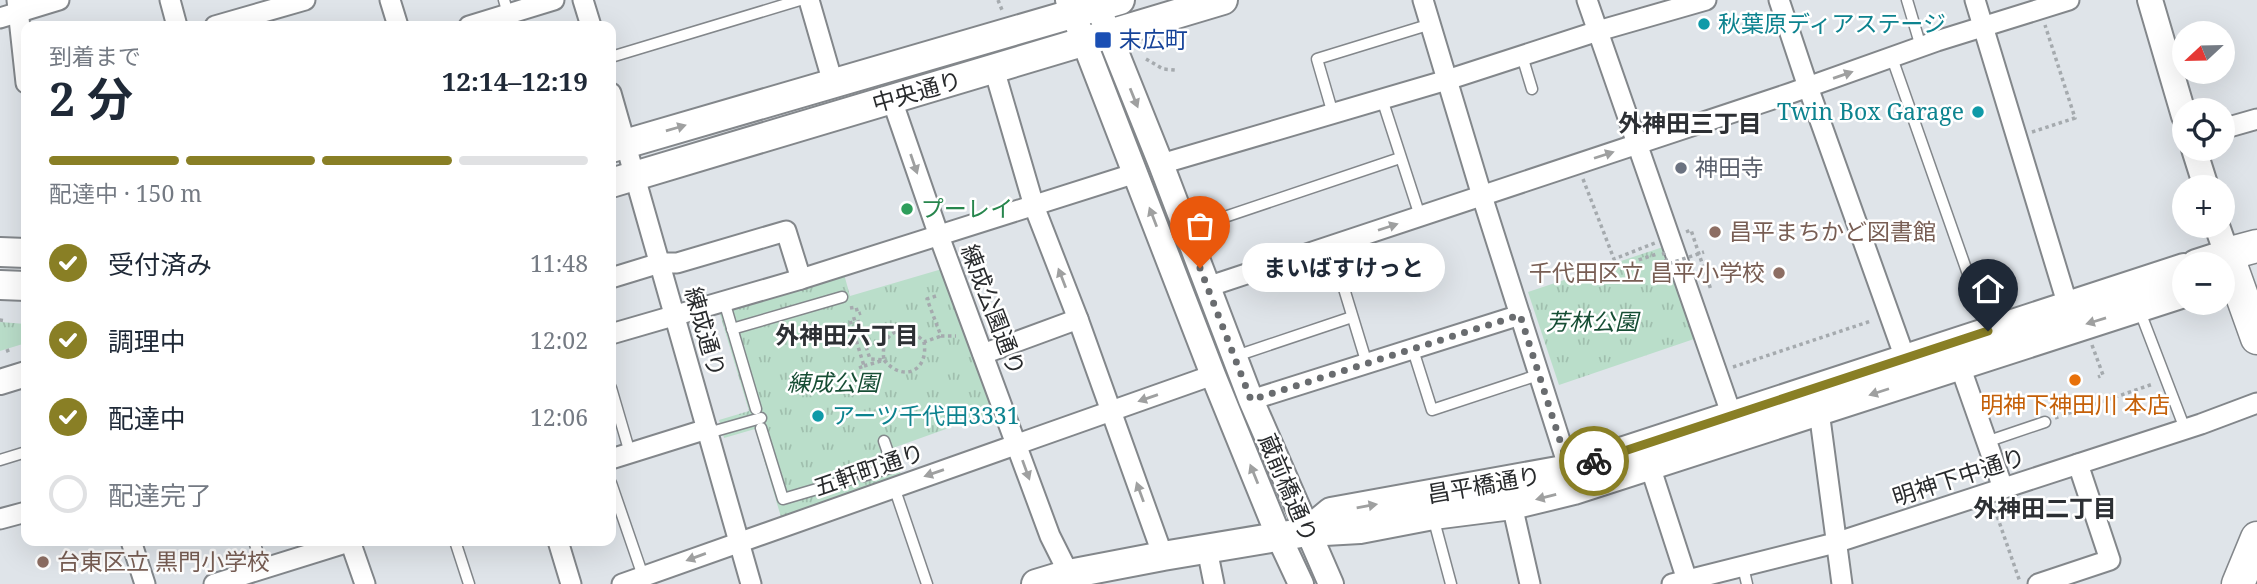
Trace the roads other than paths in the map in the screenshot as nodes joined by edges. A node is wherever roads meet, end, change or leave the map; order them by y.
1 (59, 0) edge
2 (170, 0) edge
3 (304, 0) edge
4 (390, 0) edge
5 (554, 0) edge
6 (583, 0) edge
7 (800, 0) edge
8 (809, 0) edge
9 (1223, 0) edge
10 (1423, 0) edge
11 (1587, 0) edge
12 (1706, 0) edge
13 (1779, 0) edge
14 (1907, 0) edge
15 (1975, 0) edge
16 (2069, 0) edge
17 (2150, 0) edge
18 (1091, 4) edge
19 (506, 7) edge
20 (12, 10) edge
21 (176, 21) edge
22 (232, 21) edge
23 (396, 21) edge
24 (479, 21) edge
25 (589, 21) edge
26 (1431, 24) junction
27 (1982, 27) junction
28 (1598, 31) junction
29 (1097, 38) junction
30 (1921, 47) junction
31 (616, 55) edge
32 (1522, 56) junction
33 (21, 57) edge
34 (1892, 58) junction
35 (994, 69) junction
36 (1447, 80) junction
37 (833, 83) junction
38 (1808, 87) junction
39 (1532, 89) dead end
40 (2179, 98) edge
41 (1382, 99) junction
42 (892, 100) junction
43 (1333, 114) junction
44 (2257, 119) edge
45 (2235, 125) edge
46 (1637, 144) junction
47 (618, 146) edge
48 (1400, 158) junction
49 (1161, 164) junction
50 (1136, 173) junction
51 (623, 179) edge
52 (1482, 196) junction
53 (1034, 206) junction
54 (1420, 216) junction
55 (1186, 230) junction
56 (939, 236) junction
57 (1331, 246) junction
58 (0, 252) edge
59 (21, 253) edge
60 (2236, 259) edge
61 (660, 263) junction
62 (2172, 272) edge
63 (616, 276) edge
64 (801, 279) junction
65 (0, 285) edge
66 (21, 286) edge
67 (1207, 287) junction
68 (842, 297) dead end
69 (2172, 297) edge
70 (724, 301) junction
71 (2068, 306) junction
72 (2139, 308) junction
73 (1520, 315) junction
74 (675, 316) junction
75 (1352, 317) junction
76 (1077, 319) junction
77 (732, 329) junction
78 (1988, 331) junction
79 (616, 333) edge
80 (2257, 338) edge
81 (1413, 349) junction
82 (983, 354) junction
83 (1234, 357) junction
84 (1905, 358) junction
85 (1367, 364) junction
86 (1960, 366) junction
87 (1213, 375) junction
88 (1538, 375) junction
89 (21, 376) edge
90 (0, 382) edge
91 (1251, 400) junction
92 (2257, 403) edge
93 (616, 405) edge
94 (1111, 411) junction
95 (1819, 411) junction
96 (1732, 416) junction
97 (760, 418) junction
98 (2045, 422) road end
99 (2185, 429) junction
100 (708, 431) junction
101 (884, 441) dead end
102 (1986, 442) junction
103 (1017, 444) junction
104 (630, 453) junction
105 (21, 454) edge
106 (616, 457) edge
107 (0, 460) edge
108 (2078, 464) junction
109 (1650, 466) junction
110 (1569, 469) junction
111 (863, 476) dead end
112 (851, 479) dead end
113 (893, 486) junction
114 (1996, 490) junction
115 (616, 498) edge
116 (1512, 505) junction
117 (21, 513) edge
118 (1433, 515) junction
119 (0, 519) edge
120 (1293, 535) junction
121 (2257, 538) edge
122 (739, 542) junction
123 (1835, 543) junction
124 (133, 546) edge
125 (255, 546) edge
126 (337, 546) edge
127 (353, 546) edge
128 (457, 546) edge
129 (560, 546) edge
130 (1206, 549) junction
131 (1163, 556) junction
132 (1069, 574) junction
133 (258, 575) edge
134 (1745, 575) edge
135 (643, 576) junction
136 (1680, 582) edge
137 (145, 584) edge
138 (214, 584) edge
139 (365, 584) edge
140 (469, 584) edge
141 (571, 584) edge
142 (622, 584) edge
143 (751, 584) edge
144 (927, 584) edge
145 (1036, 584) edge
146 (1214, 584) edge
147 (1301, 584) edge
148 (1331, 584) edge
149 (1451, 584) edge
150 (1530, 584) edge
151 (1842, 584) edge
152 (2038, 584) edge
153 (2238, 584) edge

1 - 20 street
2 - 21 street
3 - 22 street
4 - 23 street
5 - 19 street
6 - 25 street
7 - 31 lane
8 - 37 street
9 - 29 main road, 中央通り
10 - 26 street
11 - 28 street
12 - 28 street
13 - 38 street
14 - 30 lane
15 - 27 street
16 - 27 street
17 - 40 street
18 - 29 street, 蔵前橋通り
18 - 37 main road, 中央通り
19 - 24 street
20 - 33 street
26 - 36 street
26 - 43 lane
27 - 30 street
27 - 71 street
28 - 32 street
28 - 46 street
29 - 35 main road, 中央通り
29 -> 49 street, 蔵前橋通り
29 - 50 street, 蔵前橋通り
30 - 34 street
32 - 36 street
32 - 39 lane
38 -> 34 street
34 - 78 lane
35 - 42 main road, 中央通り
35 - 53 street
36 - 41 street
36 - 52 street
47 -> 37 main road, 中央通り
38 - 46 street
38 - 84 street
41 - 43 street
41 - 48 lane
42 - 51 main road, 中央通り
42 -> 56 street, 練成公園通り
43 - 49 street
44 - 45 street
52 -> 46 street
46 - 96 street
47 - 51 street, 練成通り
48 - 54 lane
48 - 55 lane
49 - 55 street, 蔵前橋通り
50 - 53 street
87 -> 50 street, 蔵前橋通り
51 - 61 street, 練成通り
52 - 54 street
52 - 73 street
53 - 56 street
76 -> 53 street
57 -> 54 street
55 - 67 street, 蔵前橋通り
56 - 64 street
56 - 82 street, 練成公園通り
57 - 67 street
57 - 75 lane
58 - 59 main road
60 - 80 highway
61 - 63 street
61 - 64 street
61 - 74 street, 練成通り
62 - 71 main road, 昌平橋通り
64 - 70 street
65 - 66 main road
67 - 83 street, 蔵前橋通り
68 - 77 lane
69 - 72 main road, 昌平橋通り
70 - 74 street
70 - 77 lane
71 - 78 main road, 昌平橋通り
72 -> 86 main road, 昌平橋通り
72 - 99 lane
73 - 81 street
73 - 88 street
74 - 79 street
74 - 100 street, 練成通り
75 - 83 lane
75 - 85 lane
76 - 82 street
76 - 94 street
77 - 97 lane
78 - 84 main road, 昌平橋通り
81 - 85 street
81 - 88 lane
82 - 103 street, 練成公園通り
83 - 91 street, 蔵前橋通り
84 - 96 main road, 昌平橋通り
85 - 91 street
86 -> 95 main road, 昌平橋通り
86 - 102 street
87 -> 94 street, 五軒町通り
120 -> 87 street, 蔵前橋通り
88 - 110 street
89 - 90 street
91 - 120 street, 蔵前橋通り
92 - 99 street, 明神下中通り
93 - 104 lane
94 - 103 street, 五軒町通り
131 -> 94 street
95 - 109 main road, 昌平橋通り
95 - 123 street
96 - 110 main road, 昌平橋通り
97 - 100 lane
97 - 112 lane
98 - 102 lane
99 - 108 street, 明神下中通り
100 - 104 street
100 - 122 street, 練成通り
101 - 111 lane
102 - 114 street
103 -> 113 street, 五軒町通り
103 -> 132 street, 練成公園通り
104 - 106 street
105 - 107 lane
108 - 114 street, 明神下中通り
108 - 152 street
109 -> 116 main road, 昌平橋通り
109 - 136 street
120 -> 110 main road, 昌平橋通り
113 - 122 street, 五軒町通り
113 - 144 lane
114 - 123 street, 明神下中通り
115 - 135 lane
116 - 118 main road, 昌平橋通り
116 - 150 street
117 - 119 street
118 - 120 main road, 昌平橋通り
118 - 149 lane
120 - 130 main road, 昌平橋通り
120 - 147 street, 蔵前橋通り
120 - 148 street, 蔵前橋通り
121 - 153 highway
122 -> 135 street, 五軒町通り
122 - 143 street, 練成通り
123 - 134 street, 明神下中通り
123 - 151 street
124 - 137 street
125 - 133 lane
126 - 133 street
127 - 139 street
128 - 140 lane
129 - 141 street
130 - 131 main road, 昌平橋通り
130 - 146 street
131 - 132 main road, 昌平橋通り
132 - 145 main road, 昌平橋通り
133 - 138 street
134 - 136 street, 明神下中通り
135 - 142 street, 五軒町通り

